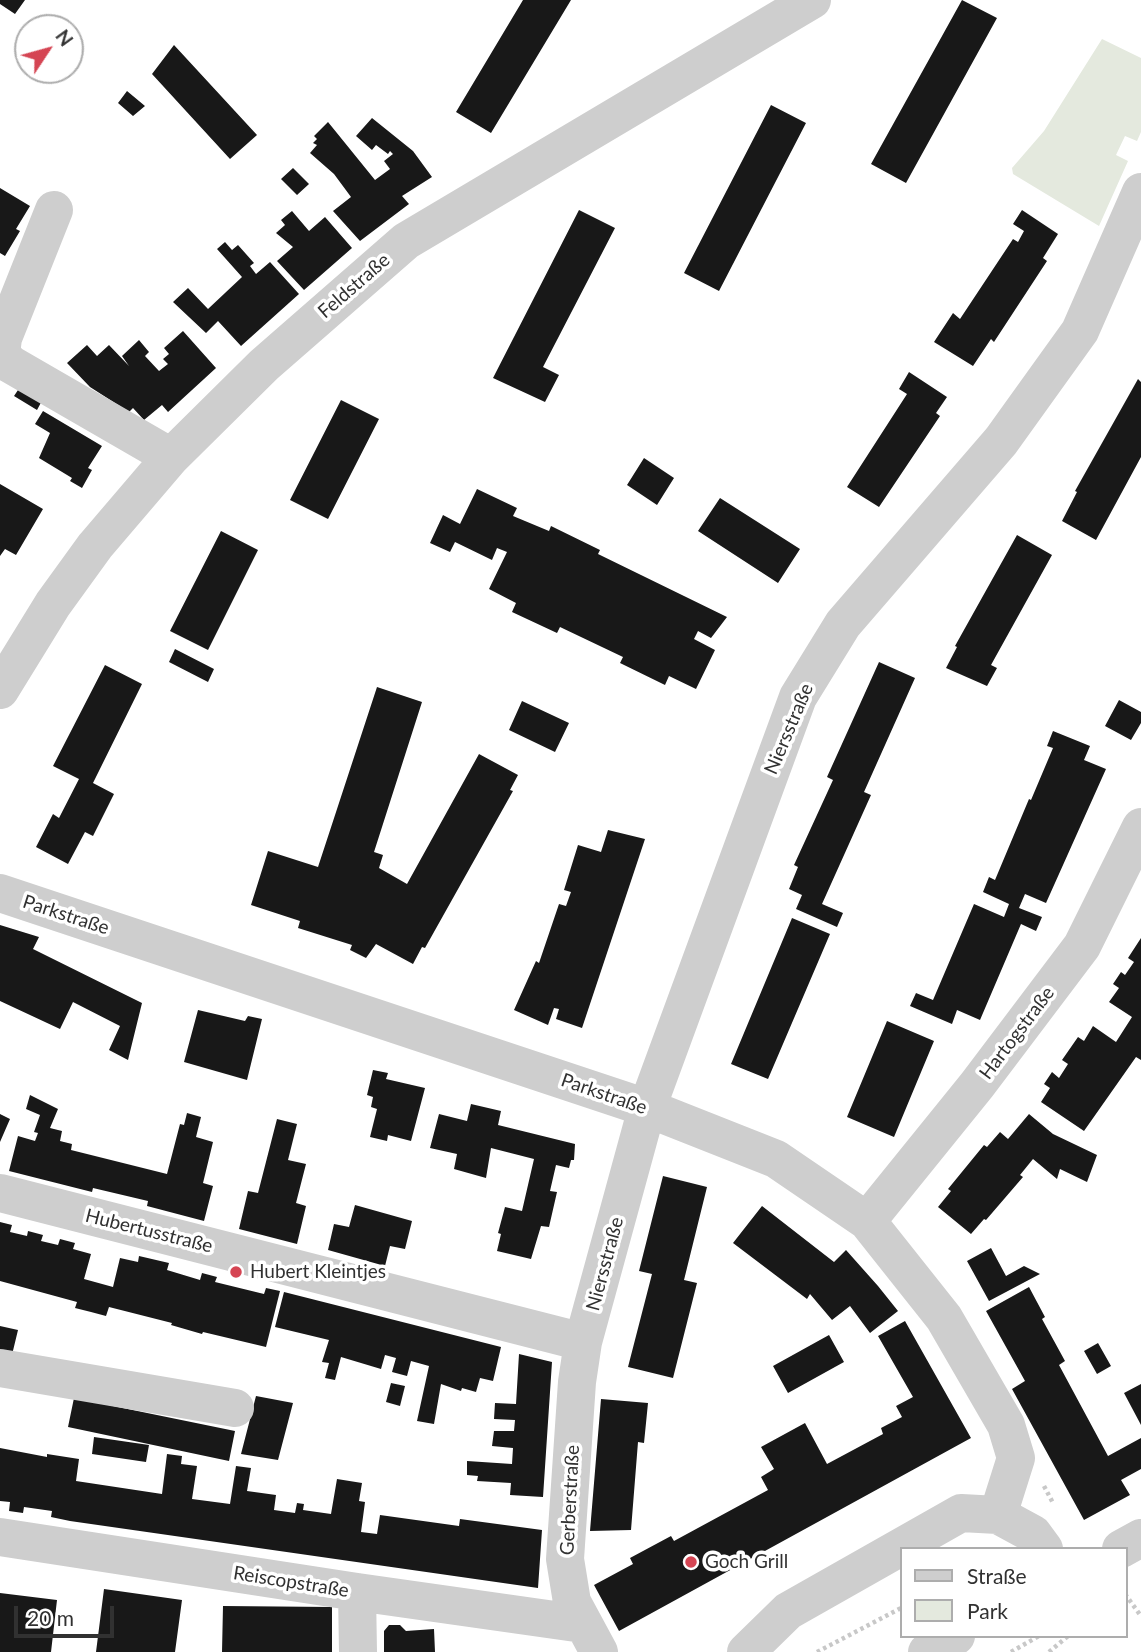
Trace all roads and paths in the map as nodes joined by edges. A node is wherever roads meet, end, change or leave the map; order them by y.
1 (812, 0) edge
2 (1141, 192) edge
3 (54, 210) dead end
4 (171, 457) junction
5 (0, 690) edge
6 (1141, 827) edge
7 (0, 893) edge
8 (647, 1108) junction
9 (0, 1193) edge
10 (867, 1221) junction
11 (583, 1342) junction
12 (0, 1368) edge
13 (235, 1408) dead end
14 (998, 1515) junction
15 (0, 1537) edge
16 (1043, 1547) edge
17 (357, 1592) junction
18 (1127, 1597) edge
19 (900, 1609) edge
20 (1141, 1616) edge
21 (591, 1638) edge
22 (952, 1638) edge
23 (1035, 1638) edge
24 (1066, 1638) edge
25 (358, 1652) edge
26 (746, 1652) edge
27 (817, 1652) edge
28 (927, 1652) edge
29 (1010, 1652) edge
30 (1049, 1652) edge

1 - 4 street, Feldstraße
2 - 8 street, Niersstraße
3 - 4 street
4 - 5 street, Feldstraße
6 - 10 street, Hartogstraße
7 - 8 street, Parkstraße
8 - 10 street, Parkstraße
8 - 11 street, Niersstraße
9 - 11 street, Hubertusstraße
10 - 14 street, Parkstraße
11 - 21 street, Gerberstraße
12 - 13 street
14 - 16 street
14 - 26 street
15 - 17 street, Reiscopstraße
17 - 21 street, Reiscopstraße
17 - 25 street
18 - 20 path
19 - 27 path
22 - 28 street
23 - 29 path
24 - 30 path

